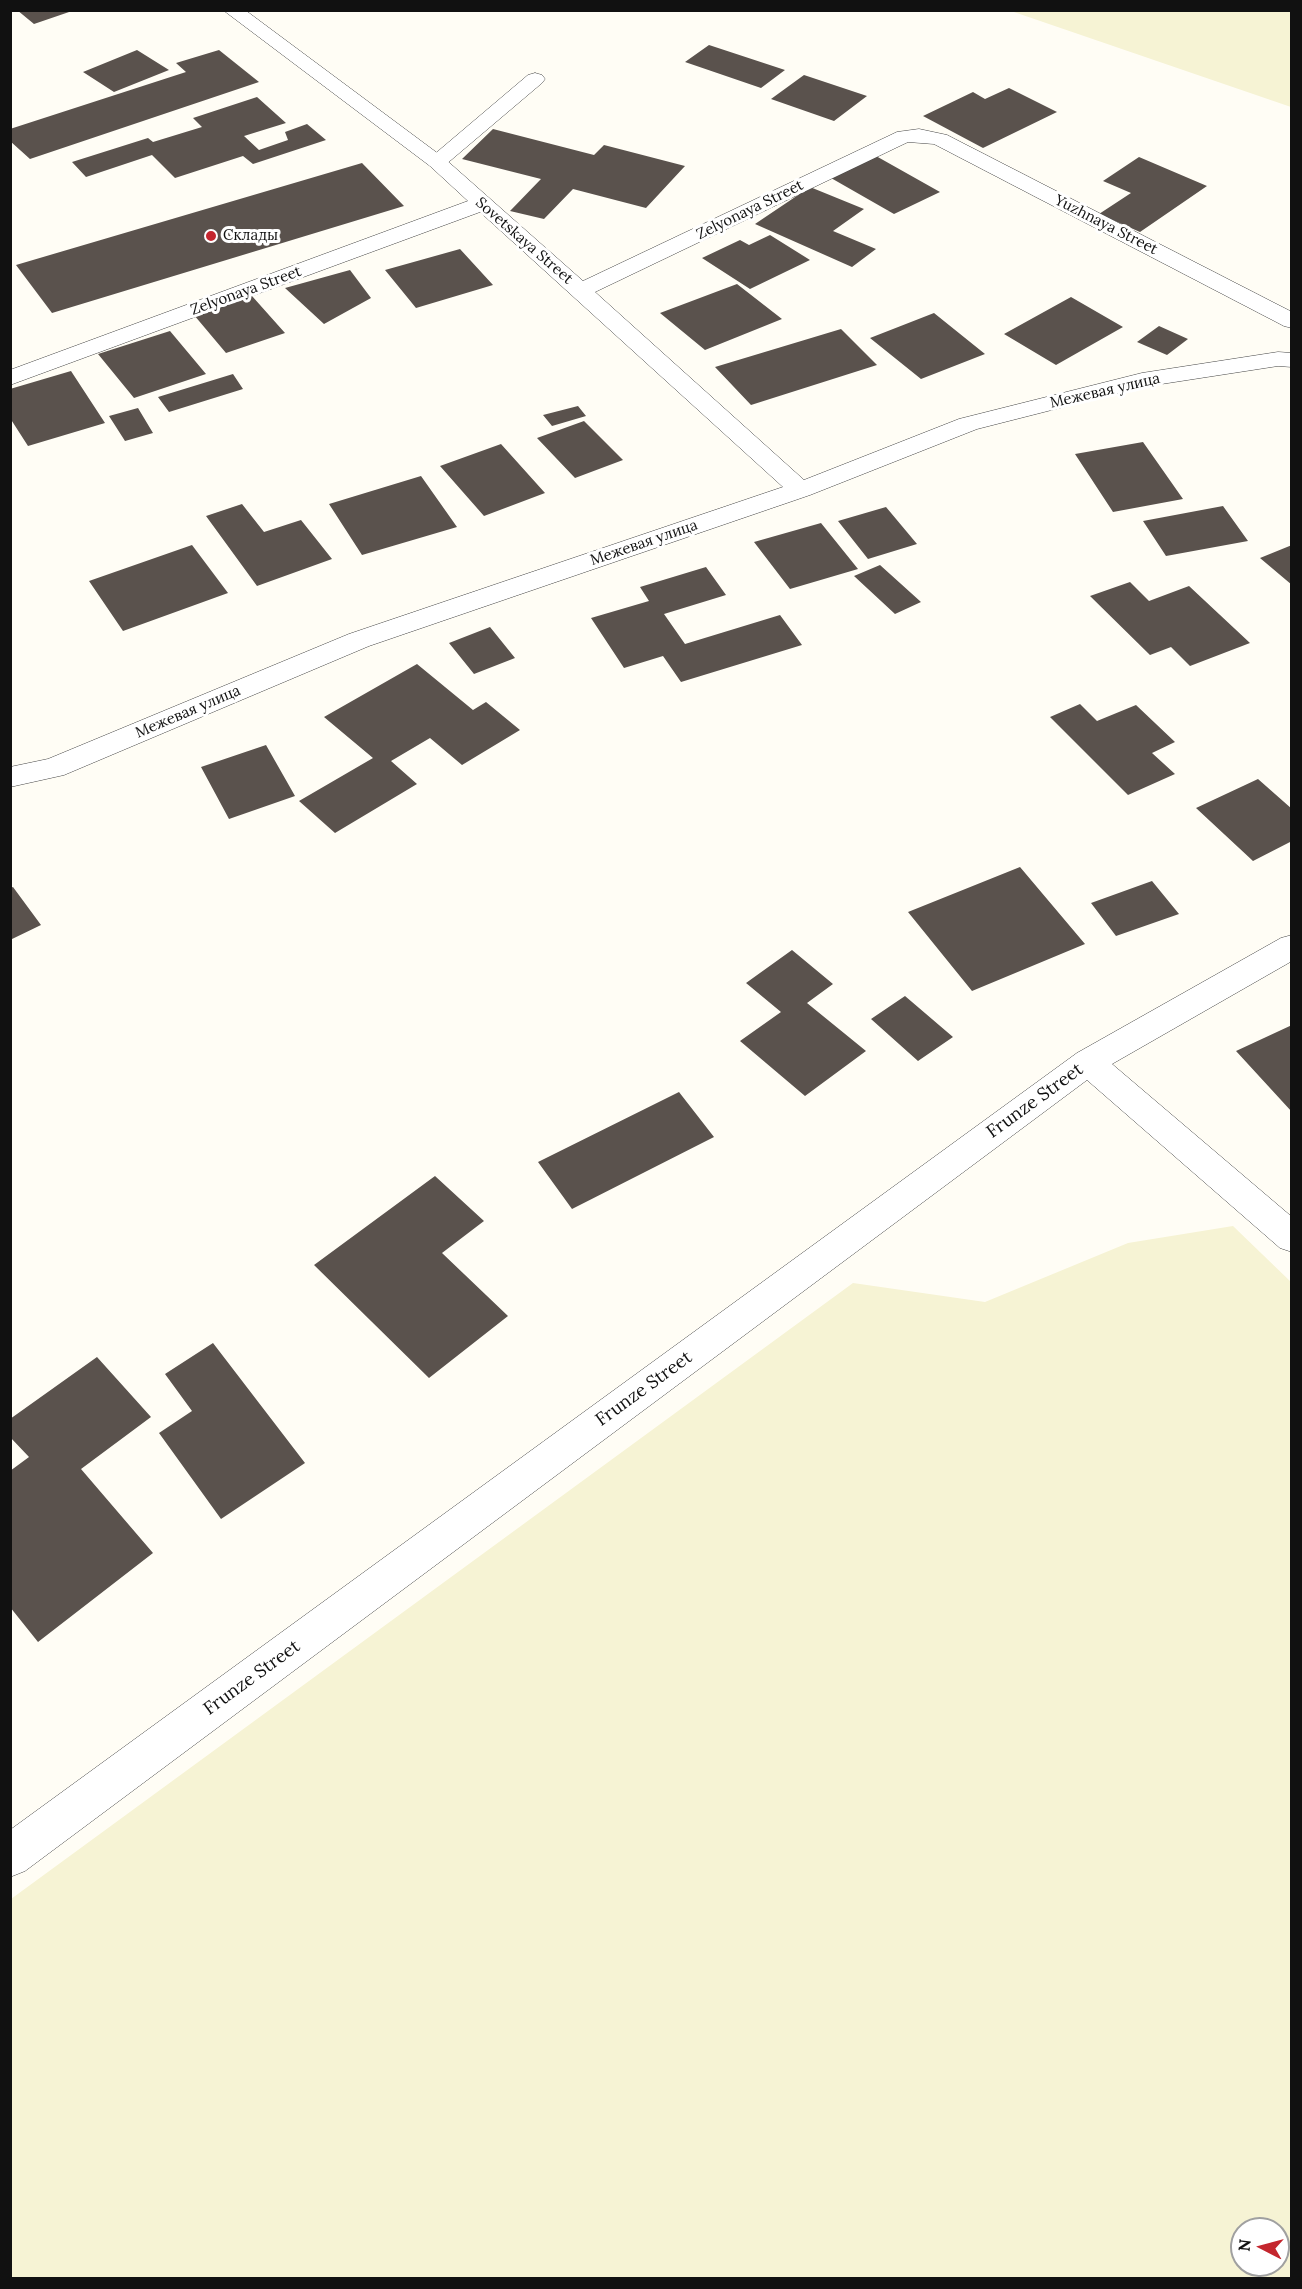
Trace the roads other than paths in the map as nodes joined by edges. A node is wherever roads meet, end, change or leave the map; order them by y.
1 (232, 10) edge
2 (535, 79) dead end
3 (919, 135) joint
4 (437, 162) junction
5 (481, 204) junction
6 (582, 290) junction
7 (1292, 321) edge
8 (1292, 360) edge
9 (10, 378) edge
10 (801, 490) junction
11 (10, 777) edge
12 (1292, 946) edge
13 (1088, 1062) junction
14 (1292, 1238) edge
15 (10, 1856) edge

1 - 4 street, Sovetskaya Street
2 - 4 street
3 - 6 street, Zelyonaya Street
3 - 7 street, Yuzhnaya Street
4 - 5 street, Sovetskaya Street
5 - 6 street, Sovetskaya Street
5 - 9 street, Zelyonaya Street
6 - 10 street, Sovetskaya Street
8 - 10 street, Межевая улица
10 - 11 street, Межевая улица
12 - 13 street, Frunze Street
13 - 14 street
13 - 15 street, Frunze Street

